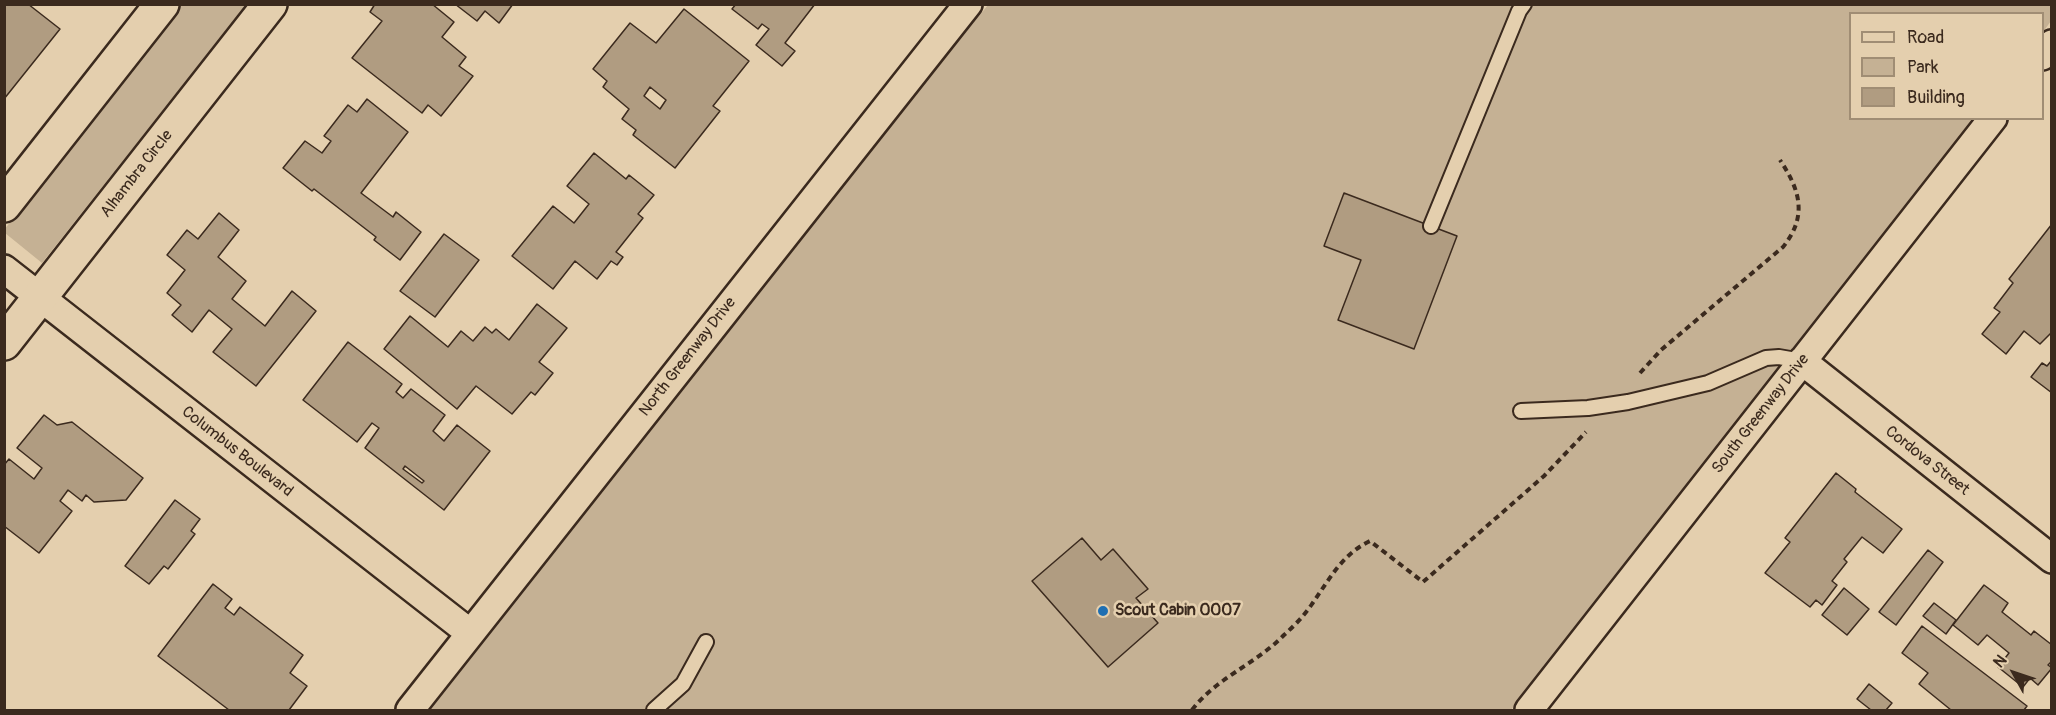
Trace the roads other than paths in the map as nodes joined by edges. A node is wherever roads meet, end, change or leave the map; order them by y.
1 (162, 4) edge
2 (270, 4) edge
3 (968, 4) edge
4 (1524, 4) edge
5 (1991, 120) edge
6 (4, 206) edge
7 (1431, 226) dead end
8 (4, 269) edge
9 (40, 298) junction
10 (4, 343) edge
11 (1802, 362) junction
12 (1521, 411) dead end
13 (2052, 560) edge
14 (470, 633) junction
15 (706, 642) dead end
16 (410, 711) edge
17 (654, 711) edge
18 (1529, 711) edge

1 - 6 street
2 - 9 street, Alhambra Circle
3 - 14 street, North Greenway Drive
4 - 7 lane
5 - 11 street, South Greenway Drive
8 - 9 street, Columbus Boulevard
9 - 10 street, Alhambra Circle
9 - 14 street, Columbus Boulevard
11 - 12 lane
11 - 13 street, Cordova Street
11 - 18 street, South Greenway Drive
14 - 16 street, North Greenway Drive
15 - 17 lane

